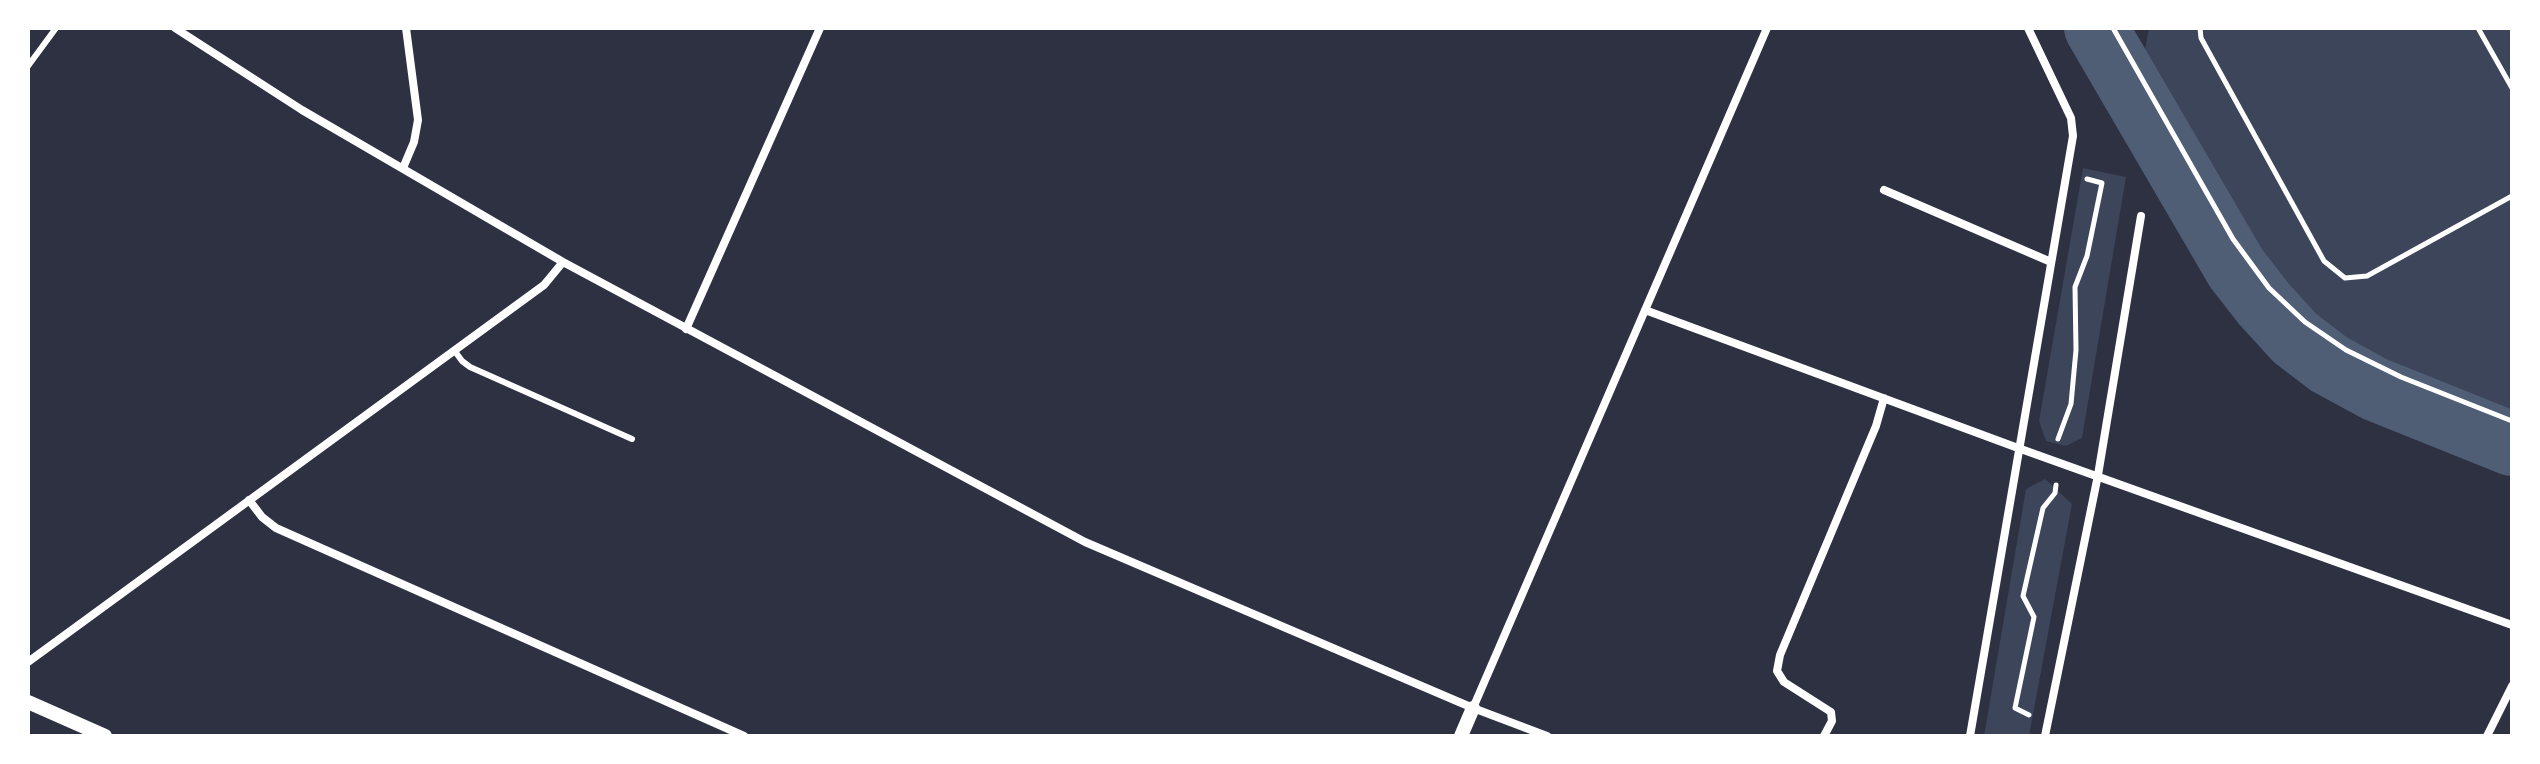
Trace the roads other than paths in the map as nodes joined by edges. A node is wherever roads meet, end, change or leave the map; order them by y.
1 (56, 28) edge
2 (175, 28) edge
3 (406, 28) edge
4 (820, 28) edge
5 (1767, 28) edge
6 (2028, 28) edge
7 (28, 66) edge
8 (403, 168) junction
9 (1884, 190) dead end
10 (2141, 216) dead end
11 (563, 262) junction
12 (2051, 262) junction
13 (1645, 310) junction
14 (686, 329) junction
15 (454, 350) junction
16 (1884, 398) junction
17 (632, 439) dead end
18 (2018, 448) junction
19 (2098, 475) junction
20 (249, 500) junction
21 (2512, 625) edge
22 (28, 662) edge
23 (2512, 686) edge
24 (28, 702) edge
25 (1473, 708) junction
26 (105, 736) edge
27 (744, 736) edge
28 (1461, 736) edge
29 (1547, 736) edge
30 (1824, 736) edge
31 (1970, 736) edge
32 (2045, 736) edge
33 (2487, 736) edge

1 - 7 lane
2 - 8 street
3 - 8 street
4 - 14 street
5 - 13 street
6 - 12 street
8 - 11 street
9 - 12 street
10 - 19 street
11 - 14 street
11 - 15 street
12 - 18 street
13 - 16 street
13 - 25 street
14 - 25 street
15 - 17 lane
15 - 20 street
16 - 18 street
16 - 30 street
18 - 19 street
18 - 31 street
19 - 21 street
19 - 32 street
20 - 22 street
20 - 27 street
23 - 33 street
24 - 26 street
25 - 28 street
25 - 29 street

